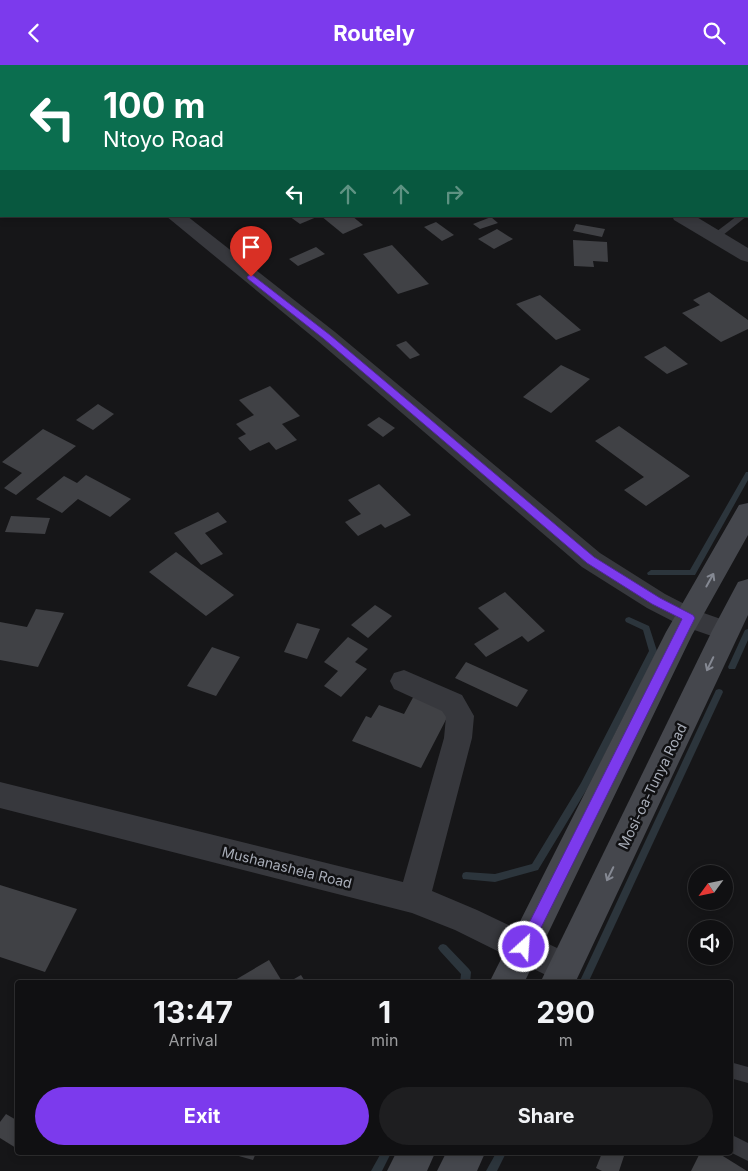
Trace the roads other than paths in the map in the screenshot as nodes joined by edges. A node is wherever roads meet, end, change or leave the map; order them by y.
1 (176, 217) edge
2 (684, 217) edge
3 (742, 217) edge
4 (715, 237) junction
5 (748, 256) edge
6 (748, 512) edge
7 (748, 589) edge
8 (689, 618) junction
9 (726, 631) junction
10 (404, 681) dead end
11 (0, 795) edge
12 (414, 899) junction
13 (524, 947) junction
14 (561, 975) edge
15 (508, 980) edge
16 (733, 1071) edge
17 (748, 1075) edge
18 (733, 1145) edge
19 (748, 1153) edge
20 (415, 1155) edge
21 (465, 1155) edge
22 (406, 1171) edge
23 (456, 1171) edge

1 - 8 street
2 - 4 street
3 - 4 lane
4 - 5 street
8 -> 6 main road
7 - 9 main road, Mosi-oa-Tunya Road
8 - 9 street
8 - 13 main road
9 -> 14 main road, Mosi-oa-Tunya Road
10 - 12 street
11 - 12 street, Mushanashela Road
12 - 13 street, Mushanashela Road
13 - 14 street, Mushanashela Road
13 - 15 main road
16 - 17 lane
18 - 19 lane
20 - 22 main road
21 - 23 main road

